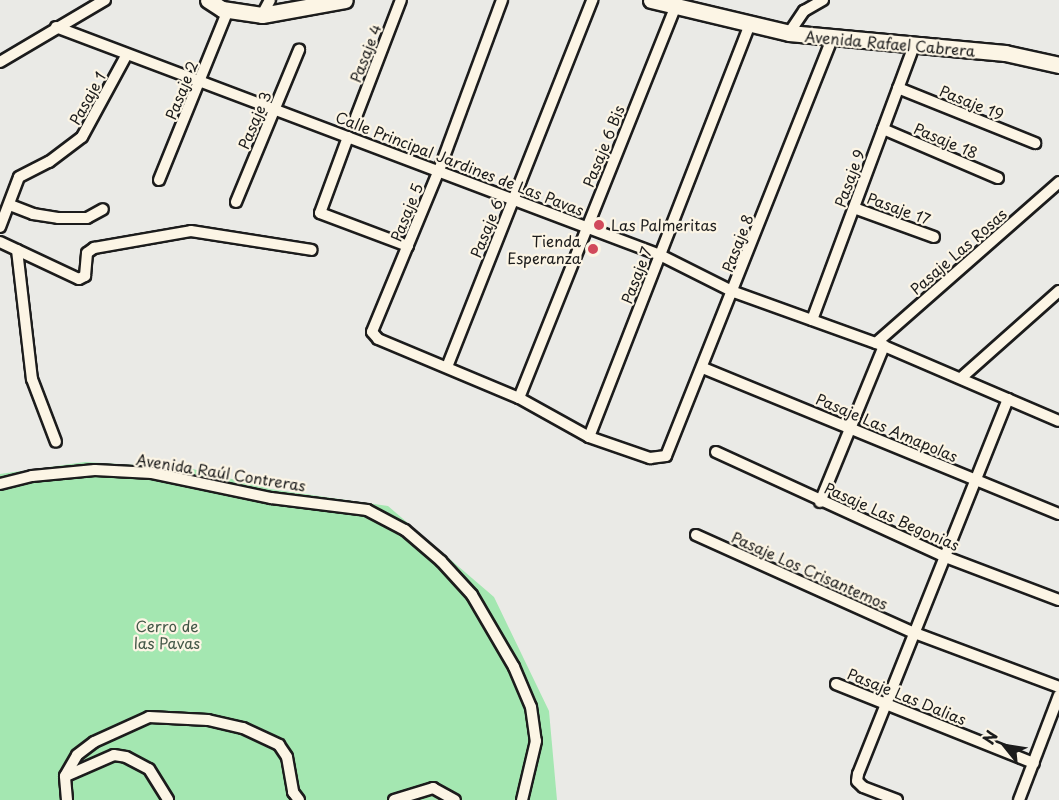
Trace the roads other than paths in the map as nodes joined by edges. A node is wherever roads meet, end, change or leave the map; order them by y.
1 (105, 0) edge
2 (208, 0) edge
3 (270, 0) edge
4 (345, 0) edge
5 (402, 0) edge
6 (502, 0) edge
7 (592, 0) edge
8 (651, 0) edge
9 (823, 0) edge
10 (676, 6) junction
11 (228, 10) junction
12 (262, 15) junction
13 (750, 24) junction
14 (56, 27) junction
15 (789, 33) junction
16 (832, 39) junction
17 (914, 46) junction
18 (299, 50) dead end
19 (127, 54) junction
20 (0, 62) edge
21 (1059, 65) edge
22 (201, 81) junction
23 (898, 88) junction
24 (275, 109) junction
25 (356, 117) dead end
26 (883, 129) junction
27 (348, 136) junction
28 (1035, 143) dead end
29 (439, 171) junction
30 (998, 178) dead end
31 (159, 180) dead end
32 (1059, 182) edge
33 (514, 198) junction
34 (236, 202) dead end
35 (10, 205) junction
36 (854, 208) junction
37 (103, 209) dead end
38 (0, 226) edge
39 (587, 227) junction
40 (934, 237) dead end
41 (0, 242) edge
42 (408, 246) junction
43 (17, 250) junction
44 (312, 250) dead end
45 (660, 255) junction
46 (1059, 291) edge
47 (734, 292) junction
48 (812, 320) junction
49 (880, 345) junction
50 (447, 367) junction
51 (703, 368) junction
52 (960, 378) junction
53 (519, 399) junction
54 (1008, 399) junction
55 (1059, 421) edge
56 (851, 427) junction
57 (589, 437) junction
58 (56, 442) dead end
59 (716, 452) dead end
60 (974, 481) junction
61 (0, 484) edge
62 (820, 502) junction
63 (1059, 514) edge
64 (696, 535) dead end
65 (943, 556) junction
66 (1059, 600) edge
67 (912, 632) junction
68 (836, 684) dead end
69 (1059, 687) edge
70 (1059, 695) edge
71 (886, 706) junction
72 (1034, 763) junction
73 (65, 776) junction
74 (67, 800) edge
75 (168, 800) edge
76 (299, 800) edge
77 (394, 800) edge
78 (455, 800) edge
79 (522, 800) edge
80 (897, 800) edge
81 (1019, 800) edge

1 - 14 street
2 - 11 street
3 - 12 street
4 - 12 street
5 - 25 street, Pasaje 4
6 - 29 street, Pasaje 5
7 - 33 street, Pasaje 6
8 - 10 street, Avenida Rafael Cabrera
9 - 15 street
10 - 13 street, Avenida Rafael Cabrera
10 - 39 street, Pasaje 6 Bis
11 - 12 street
11 - 22 street, Pasaje 2
13 - 15 street, Avenida Rafael Cabrera
13 - 45 street, Pasaje 7
14 - 19 street, Calle Principal Jardines de Las Pavas
14 - 20 street
15 - 16 street, Avenida Rafael Cabrera
16 - 17 street, Avenida Rafael Cabrera
16 - 47 street, Pasaje 8
17 - 21 street, Avenida Rafael Cabrera
17 - 23 street, Pasaje 9
18 - 24 street, Pasaje 3
19 - 22 street, Calle Principal Jardines de Las Pavas
19 - 35 street, Pasaje 1
22 - 24 street, Calle Principal Jardines de Las Pavas
22 - 31 street, Pasaje 2
23 - 26 street, Pasaje 9
23 - 28 street, Pasaje 19
24 - 27 street, Calle Principal Jardines de Las Pavas
24 - 34 street, Pasaje 3
26 - 30 street, Pasaje 18
26 - 36 street, Pasaje 9
27 - 29 street, Calle Principal Jardines de Las Pavas
27 - 42 street
29 - 33 street, Calle Principal Jardines de Las Pavas
29 - 42 street, Pasaje 5
32 - 49 street, Pasaje Las Rosas
33 - 39 street, Calle Principal Jardines de Las Pavas
33 - 50 street, Pasaje 6
35 - 37 street
35 - 38 street, Pasaje 1
36 - 40 street, Pasaje 17
36 - 48 street, Pasaje 9
39 - 45 street, Calle Principal Jardines de Las Pavas
39 - 53 street, Pasaje 6 Bis
41 - 43 street
42 - 50 street, Pasaje 5
43 - 44 street
43 - 58 street
45 - 47 street, Calle Principal Jardines de Las Pavas
45 - 57 street, Pasaje 7
46 - 52 street
47 - 48 street, Calle Principal Jardines de Las Pavas
47 - 51 street, Pasaje 8
48 - 49 street, Calle Principal Jardines de Las Pavas
49 - 52 street, Calle Principal Jardines de Las Pavas
49 - 56 street
50 - 53 street
51 - 56 street, Pasaje Las Amapolas
51 - 57 street, Pasaje 8
52 - 54 street, Calle Principal Jardines de Las Pavas
53 - 57 street
54 - 55 street, Calle Principal Jardines de Las Pavas
54 - 60 street
56 - 60 street, Pasaje Las Amapolas
56 - 62 street
59 - 62 street, Pasaje Las Begonias
60 - 63 street, Pasaje Las Amapolas
60 - 65 street
61 - 79 street, Avenida Raúl Contreras
62 - 65 street, Pasaje Las Begonias
64 - 67 street, Pasaje Los Crisantemos
65 - 66 street, Pasaje Las Begonias
65 - 67 street
67 - 69 street, Pasaje Los Crisantemos
67 - 71 street
68 - 71 street, Pasaje Las Dalias
70 - 72 street
71 - 72 street, Pasaje Las Dalias
71 - 80 street
72 - 81 street
73 - 74 street
73 - 75 street
73 - 76 street
77 - 78 street

